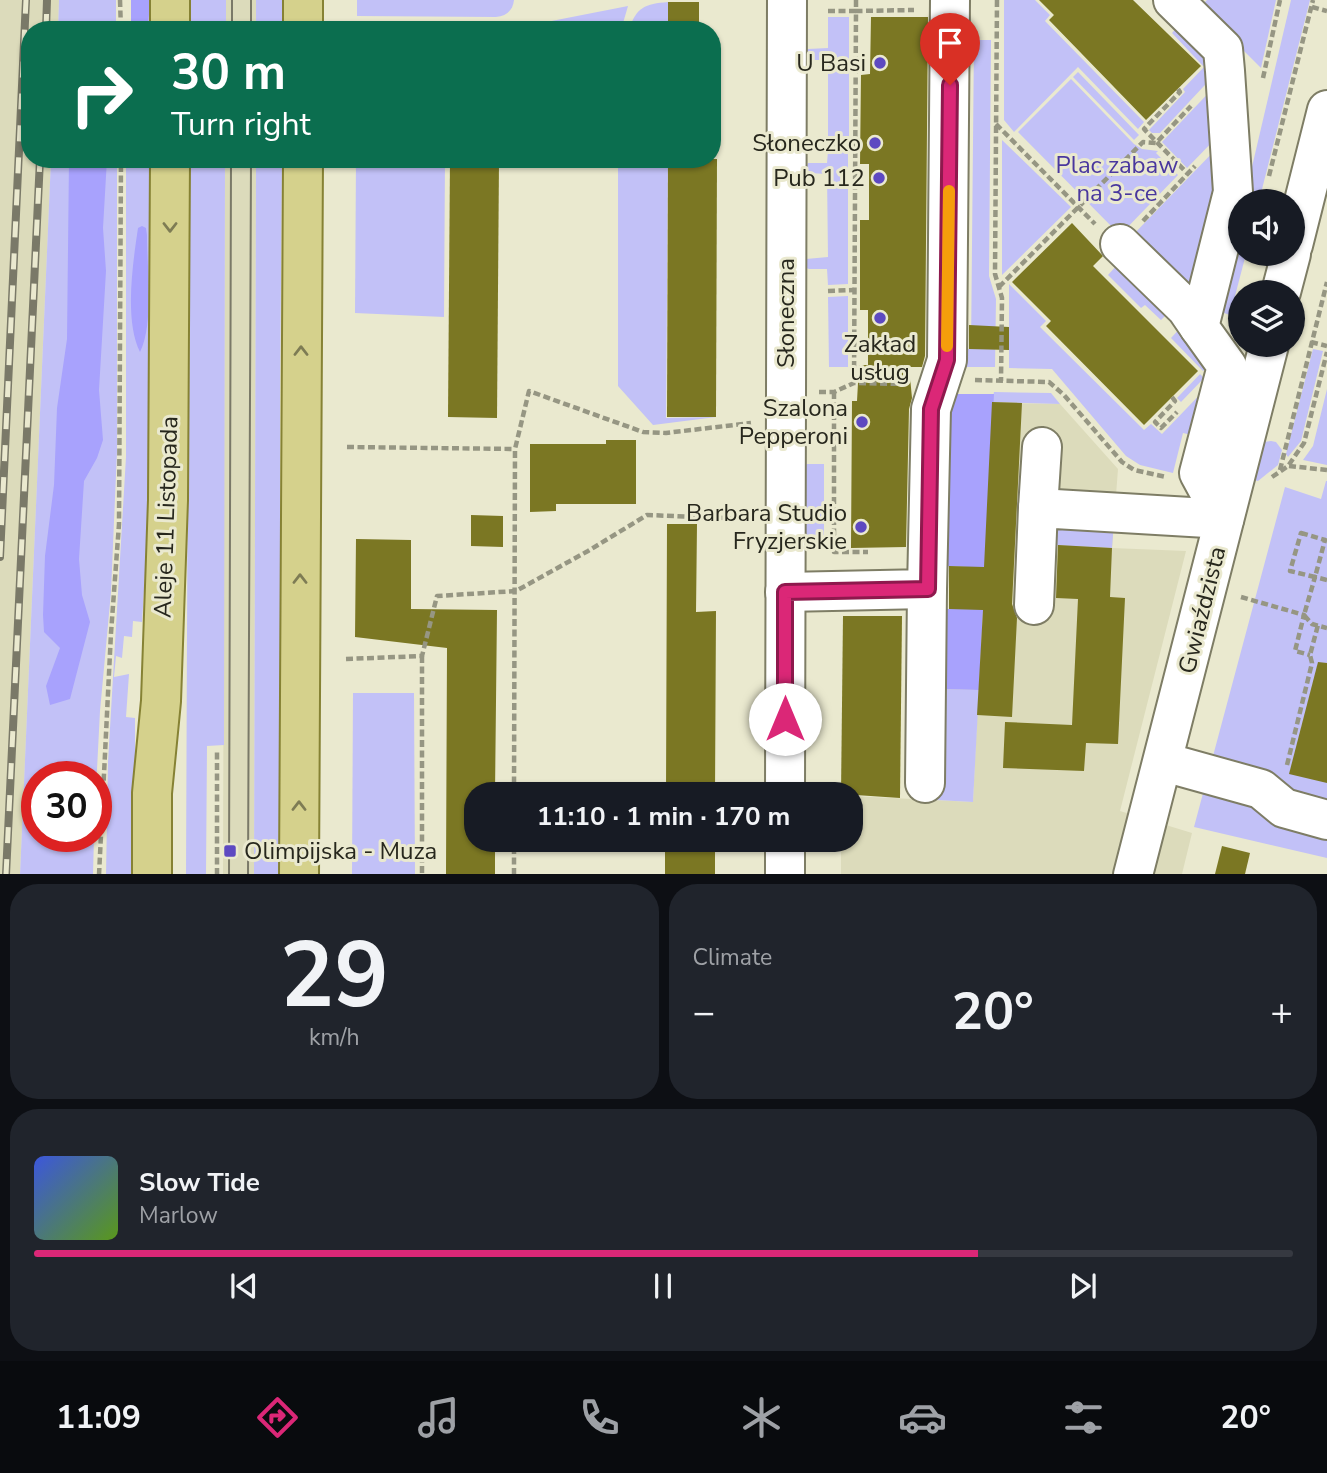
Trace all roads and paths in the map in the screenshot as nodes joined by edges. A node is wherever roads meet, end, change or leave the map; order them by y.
1 (120, 0) edge
2 (170, 0) edge
3 (303, 0) edge
4 (787, 0) edge
5 (856, 0) edge
6 (997, 0) edge
7 (1173, 0) edge
8 (1280, 0) edge
9 (1313, 0) edge
10 (938, 5) edge
11 (1312, 7) junction
12 (1327, 10) edge
13 (828, 11) dead end
14 (856, 11) junction
15 (121, 21) edge
16 (170, 21) edge
17 (303, 21) edge
18 (1225, 71) junction
19 (1263, 75) dead end
20 (1178, 89) dead end
21 (1327, 110) edge
22 (996, 124) junction
23 (1230, 130) junction
24 (1156, 143) junction
25 (828, 144) dead end
26 (855, 144) junction
27 (121, 168) edge
28 (170, 168) edge
29 (303, 168) edge
30 (1188, 174) junction
31 (1266, 188) dead end
32 (1305, 197) edge
33 (1079, 207) junction
34 (1109, 236) junction
35 (1327, 282) edge
36 (999, 287) junction
37 (854, 290) junction
38 (828, 291) dead end
39 (1199, 327) junction
40 (1305, 342) edge
41 (1312, 342) junction
42 (1327, 346) edge
43 (1281, 357) edge
44 (980, 380) dead end
45 (1001, 381) junction
46 (854, 383) junction
47 (906, 384) dead end
48 (834, 391) junction
49 (812, 392) dead end
50 (1172, 397) dead end
51 (1179, 409) dead end
52 (755, 423) dead end
53 (347, 446) dead end
54 (1042, 447) dead end
55 (514, 449) junction
56 (1288, 466) dead end
57 (1280, 470) dead end
58 (1327, 470) edge
59 (1171, 479) dead end
60 (1038, 508) junction
61 (754, 519) dead end
62 (1224, 519) junction
63 (870, 552) dead end
64 (1315, 577) junction
65 (1327, 580) edge
66 (928, 589) junction
67 (516, 591) junction
68 (785, 592) junction
69 (1236, 596) dead end
70 (1034, 605) dead end
71 (1304, 615) junction
72 (1318, 625) junction
73 (1327, 628) edge
74 (1310, 655) junction
75 (422, 656) junction
76 (346, 659) dead end
77 (161, 701) junction
78 (217, 750) dead end
79 (1164, 762) junction
80 (1285, 773) dead end
81 (514, 782) edge
82 (785, 782) edge
83 (925, 783) dead end
84 (1327, 820) edge
85 (514, 852) edge
86 (785, 852) edge
87 (300, 871) edge
88 (99, 874) edge
89 (152, 874) edge
90 (176, 874) edge
91 (217, 874) edge
92 (422, 874) edge
93 (514, 874) edge
94 (785, 874) edge
95 (1133, 874) edge

1 - 15 path
2 - 16 main road
3 - 17 main road
4 - 68 street, Słoneczna
5 - 14 path
6 - 22 path
7 - 18 street
8 - 19 path
9 - 11 path
10 - 14 path
10 - 66 street
11 - 12 path
11 - 31 path
13 - 14 path
14 - 26 path
18 - 23 street
18 - 24 path
20 - 24 path
21 - 32 street
22 - 33 path
22 - 36 path
23 - 30 path
23 - 39 street
24 - 30 path
24 - 33 path
25 - 26 path
26 - 37 path
27 - 88 path
28 -> 77 main road, Aleje 11 Listopada
87 -> 29 main road
30 - 34 path
33 - 34 path
33 - 36 path
34 - 39 street
35 - 41 path
36 - 45 path
37 - 38 path
37 - 46 path
39 - 62 street
40 - 41 path
41 - 42 path
41 - 57 path
43 - 62 street, Gwiaździsta
44 - 45 path
45 - 59 path
46 - 47 path
46 - 48 path
48 - 49 path
48 - 63 path
50 - 51 path
52 - 55 path
53 - 55 path
54 - 60 street
55 - 67 path
56 - 58 path
60 - 62 street
60 - 70 street
61 - 67 path
62 - 79 street, Gwiaździsta
64 - 64 path
64 - 65 path
64 - 71 path
66 - 68 street
66 - 83 street
67 - 75 path
67 - 81 path
68 - 82 street, Słoneczna
69 - 71 path
71 - 72 path
71 - 74 path
72 - 73 path
72 - 74 path
74 - 80 path
75 - 76 path
75 - 92 path
77 - 89 main road, Aleje 11 Listopada
77 - 90 main road
78 - 91 path
79 - 84 street
79 - 95 street, Gwiaździsta
85 - 93 path
86 - 94 street

